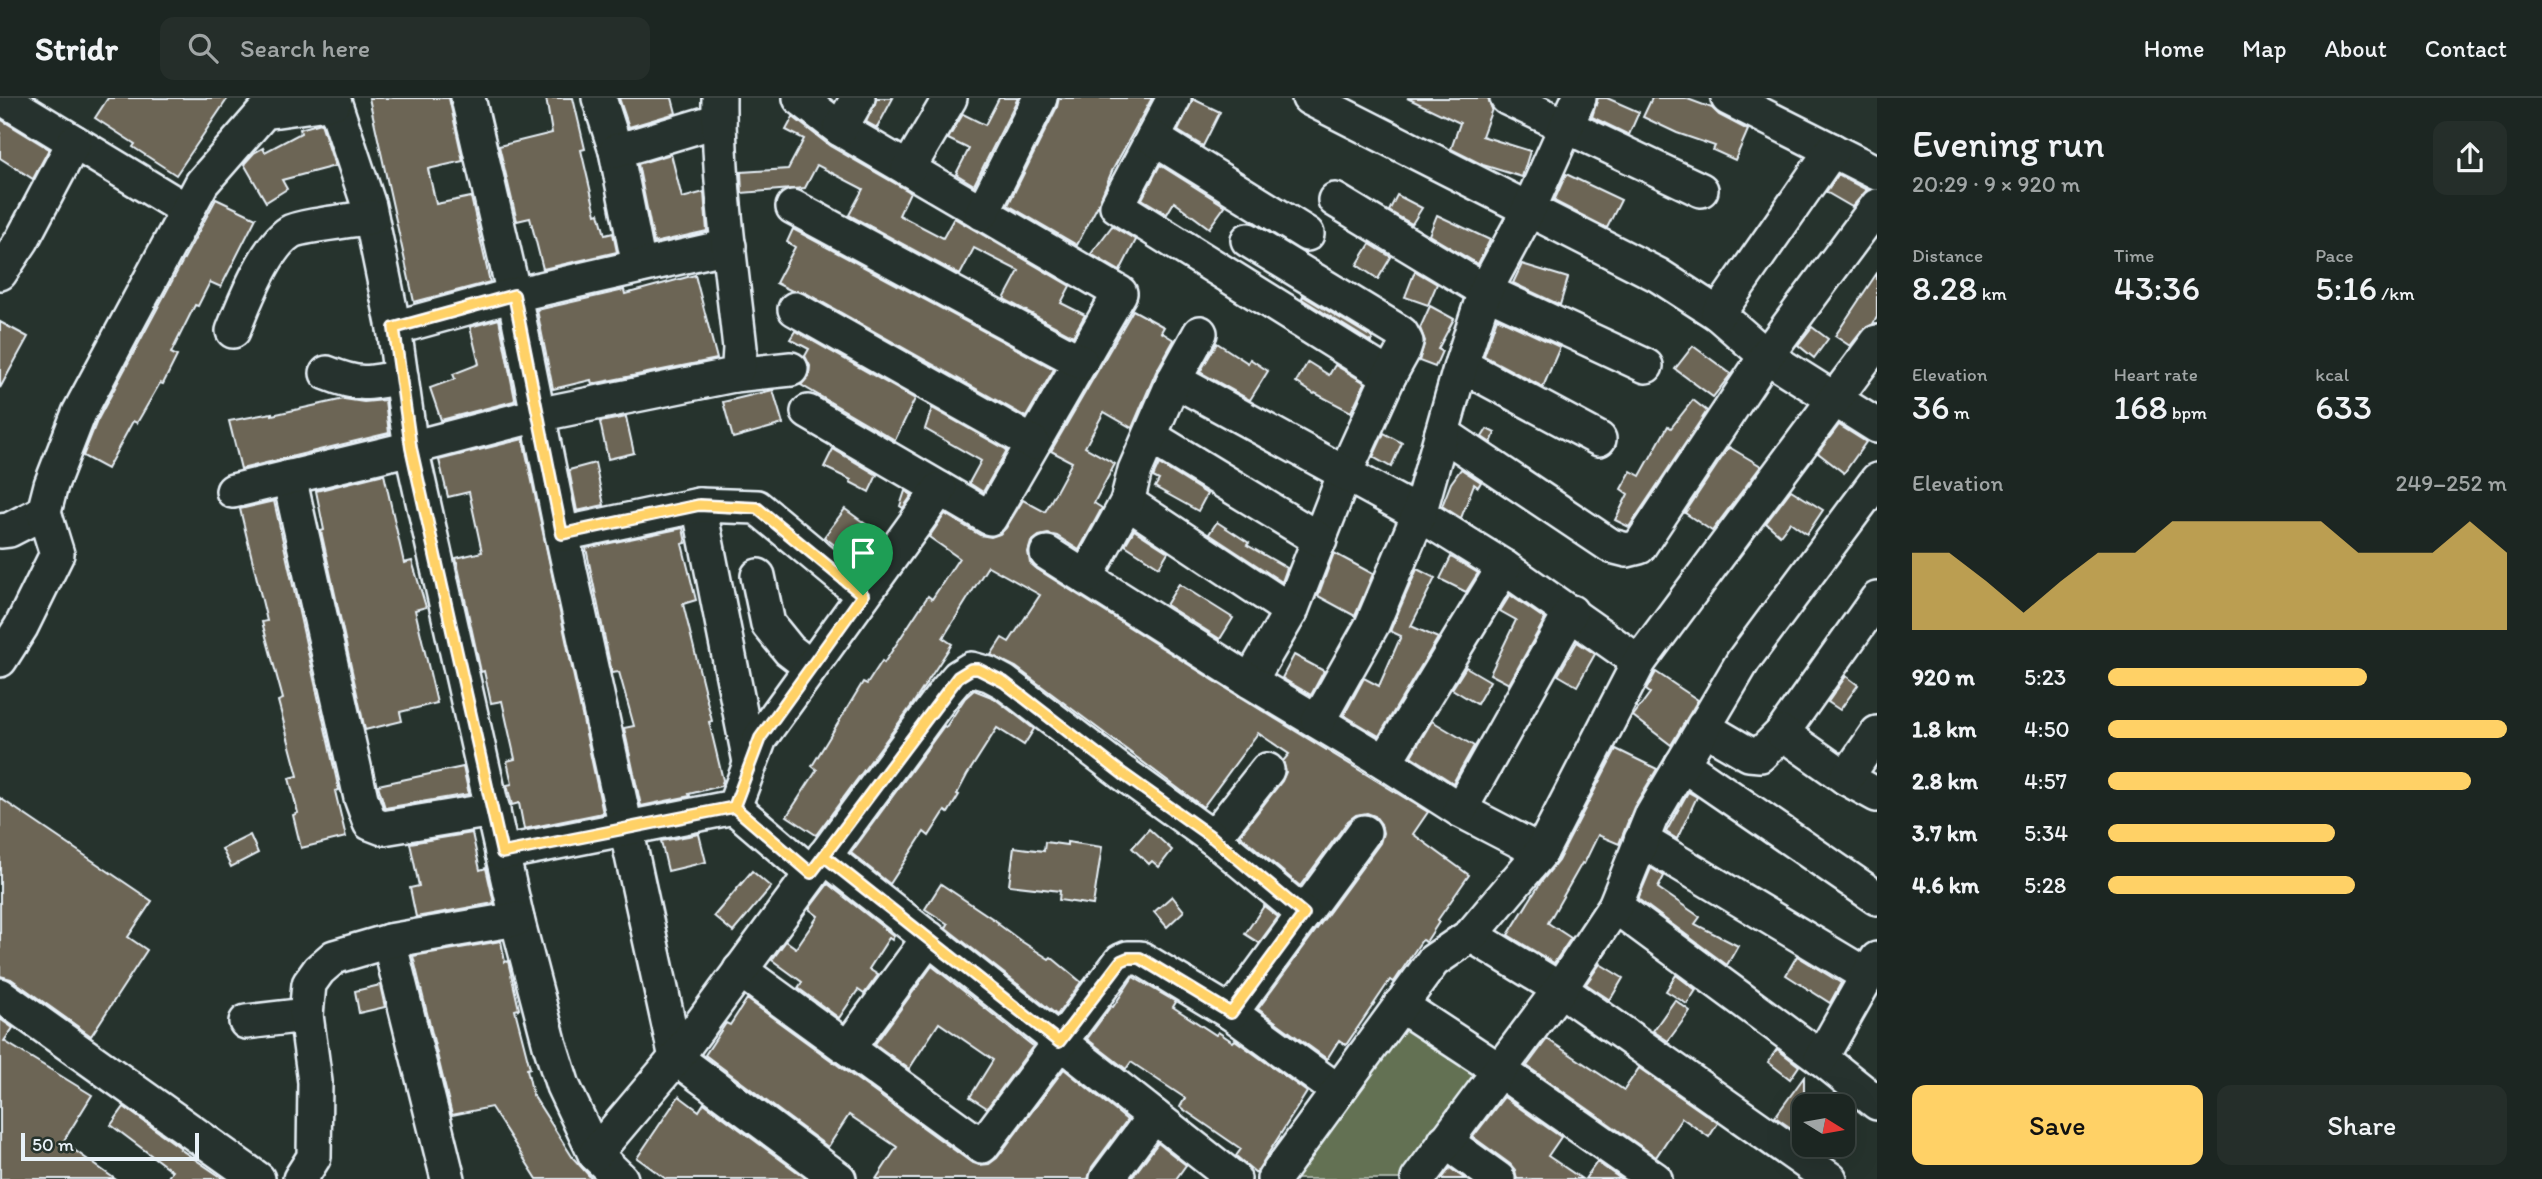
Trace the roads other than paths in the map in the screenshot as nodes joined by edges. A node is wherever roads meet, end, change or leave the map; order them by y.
1 (2, 98) edge
2 (468, 98) edge
3 (599, 98) edge
4 (800, 98) edge
5 (858, 98) edge
6 (950, 98) edge
7 (1040, 98) edge
8 (1174, 98) edge
9 (1309, 98) edge
10 (1507, 98) edge
11 (1728, 98) edge
12 (333, 100) edge
13 (253, 105) edge
14 (719, 109) edge
15 (1573, 111) edge
16 (840, 129) junction
17 (1153, 138) junction
18 (74, 142) junction
19 (1832, 149) junction
20 (617, 151) junction
21 (908, 169) junction
22 (1877, 173) edge
23 (1701, 190) dead end
24 (1335, 200) dead end
25 (1877, 206) edge
26 (793, 207) dead end
27 (186, 210) junction
28 (1528, 211) junction
29 (982, 213) junction
30 (371, 217) junction
31 (11, 234) edge
32 (1307, 234) dead end
33 (1248, 240) dead end
34 (729, 246) junction
35 (639, 266) junction
36 (0, 273) edge
37 (1485, 290) junction
38 (514, 295) junction
39 (795, 309) dead end
40 (1718, 314) junction
41 (394, 328) junction
42 (233, 331) dead end
43 (1200, 333) dead end
44 (1877, 342) edge
45 (1766, 356) junction
46 (1081, 362) junction
47 (1461, 365) junction
48 (1646, 366) dead end
49 (791, 369) dead end
50 (327, 373) dead end
51 (734, 375) junction
52 (1389, 376) junction
53 (401, 377) junction
54 (1174, 380) junction
55 (1835, 397) junction
56 (808, 412) dead end
57 (537, 415) junction
58 (1877, 426) edge
59 (1442, 433) junction
60 (1151, 437) junction
61 (1599, 439) dead end
62 (1033, 443) junction
63 (411, 448) junction
64 (1345, 473) junction
65 (289, 477) junction
66 (1877, 480) edge
67 (940, 489) junction
68 (233, 491) dead end
69 (1126, 502) junction
70 (699, 505) junction
71 (44, 512) junction
72 (1419, 514) junction
73 (0, 531) edge
74 (562, 534) junction
75 (1320, 540) junction
76 (1047, 552) dead end
77 (1504, 566) junction
78 (758, 576) dead end
79 (1086, 577) junction
80 (863, 595) junction
81 (1877, 599) edge
82 (1291, 611) junction
83 (1571, 612) junction
84 (0, 660) edge
85 (1639, 662) junction
86 (811, 667) junction
87 (1250, 681) junction
88 (1318, 721) junction
89 (1703, 727) junction
90 (1782, 733) junction
91 (1877, 733) edge
92 (750, 762) junction
93 (1385, 762) junction
94 (1682, 764) junction
95 (1267, 770) dead end
96 (1846, 778) junction
97 (1877, 794) edge
98 (734, 807) junction
99 (493, 810) junction
100 (1460, 810) junction
101 (626, 829) junction
102 (1364, 832) dead end
103 (1213, 838) junction
104 (1641, 840) junction
105 (1541, 852) junction
106 (502, 853) junction
107 (818, 864) junction
108 (1877, 898) edge
109 (1615, 906) junction
110 (1304, 914) junction
111 (517, 919) junction
112 (1471, 935) junction
113 (929, 938) junction
114 (389, 941) junction
115 (1872, 967) edge
116 (740, 970) junction
117 (1560, 989) junction
118 (0, 995) edge
119 (1400, 1005) junction
120 (1231, 1013) junction
121 (306, 1015) junction
122 (246, 1022) dead end
123 (1059, 1042) junction
124 (848, 1048) junction
125 (676, 1058) junction
126 (1821, 1058) junction
127 (1499, 1070) junction
128 (1338, 1091) junction
129 (1877, 1103) edge
130 (1154, 1116) junction
131 (1445, 1141) junction
132 (595, 1154) junction
133 (258, 1179) edge
134 (300, 1179) edge
135 (448, 1179) edge
136 (621, 1179) edge
137 (839, 1179) edge
138 (1107, 1179) edge
139 (1234, 1179) edge
140 (1274, 1179) edge
141 (1418, 1179) edge
142 (1498, 1179) edge
143 (1655, 1179) edge
144 (1829, 1179) edge

1 - 18 street
2 - 38 street
3 - 20 street
4 - 16 street
5 - 16 street
6 - 21 street
7 - 29 street
8 - 17 street
9 - 28 street
10 - 15 street
11 - 19 street
12 - 13 street
12 - 30 street
13 - 27 street
14 - 20 street
14 - 34 street
15 - 23 street
15 - 28 street
16 - 21 street
17 - 32 street
17 - 52 street
18 - 27 street
18 - 31 street
19 - 22 street
19 - 40 street
20 - 35 street
21 - 29 street
24 - 37 street
25 - 45 street
26 - 46 street
27 - 71 street
28 - 37 street
28 - 40 street
29 - 46 street
30 - 41 street
30 - 42 street
31 - 36 street
33 - 52 street
34 - 35 street
34 - 51 street
35 - 38 street
37 - 47 street
37 - 48 street
38 - 41 street
38 - 57 street
39 - 62 street
40 - 45 street
41 - 53 street
43 - 54 street
44 - 55 street
45 - 55 street
45 - 59 street
46 - 62 street
47 - 59 street
47 - 61 street
49 - 51 street
50 - 53 street
51 - 57 street
52 - 64 street
53 - 63 street
54 - 60 street
54 - 64 street
55 - 58 street
55 - 85 street
56 - 67 street
57 - 63 street
57 - 74 street
59 - 72 street
60 - 69 street
60 - 75 street
62 - 67 street
63 - 65 street
63 - 99 street
64 - 72 street
64 - 75 street
65 - 68 street
65 - 99 street
66 - 89 street
67 - 80 street
69 - 79 street
69 - 82 street
70 - 74 street
70 - 80 street
70 - 92 street
71 - 73 street
71 - 84 street
72 - 77 street
72 - 88 street
74 - 101 street
75 - 82 street
76 - 79 street
77 - 83 street
77 - 93 street
78 - 86 street
79 - 87 street
80 - 86 street
81 - 90 street
82 - 87 street
83 - 85 street
83 - 100 street
85 - 105 street
86 - 92 street
87 - 88 street
88 - 93 street
89 - 90 street
89 - 94 street
90 - 96 street
91 - 96 street
92 - 98 street
93 - 100 street
94 - 104 street
94 - 108 street
95 - 103 street
96 - 97 street
98 - 101 street
98 - 107 street
99 - 106 street
100 - 105 street
101 - 106 street
101 - 125 street
102 - 110 street
103 - 107 street
103 - 110 street
104 - 109 street
104 - 115 street
105 - 112 street
106 - 111 street
107 - 113 street
107 - 116 street
109 - 117 street
109 - 126 street
110 - 120 street
111 - 114 street
111 - 132 street
112 - 117 street
112 - 119 street
113 - 123 street
113 - 124 street
114 - 121 street
114 - 135 street
115 - 126 street
116 - 124 street
116 - 125 street
117 - 127 street
117 - 144 street
118 - 133 street
119 - 127 street
119 - 128 street
120 - 123 street
120 - 128 street
121 - 122 street
121 - 134 street
123 - 124 street
123 - 130 street
125 - 132 street
125 - 137 street
126 - 129 street
127 - 131 street
127 - 143 street
128 - 140 street
130 - 138 street
130 - 139 street
131 - 141 street
131 - 142 street
132 - 136 street

